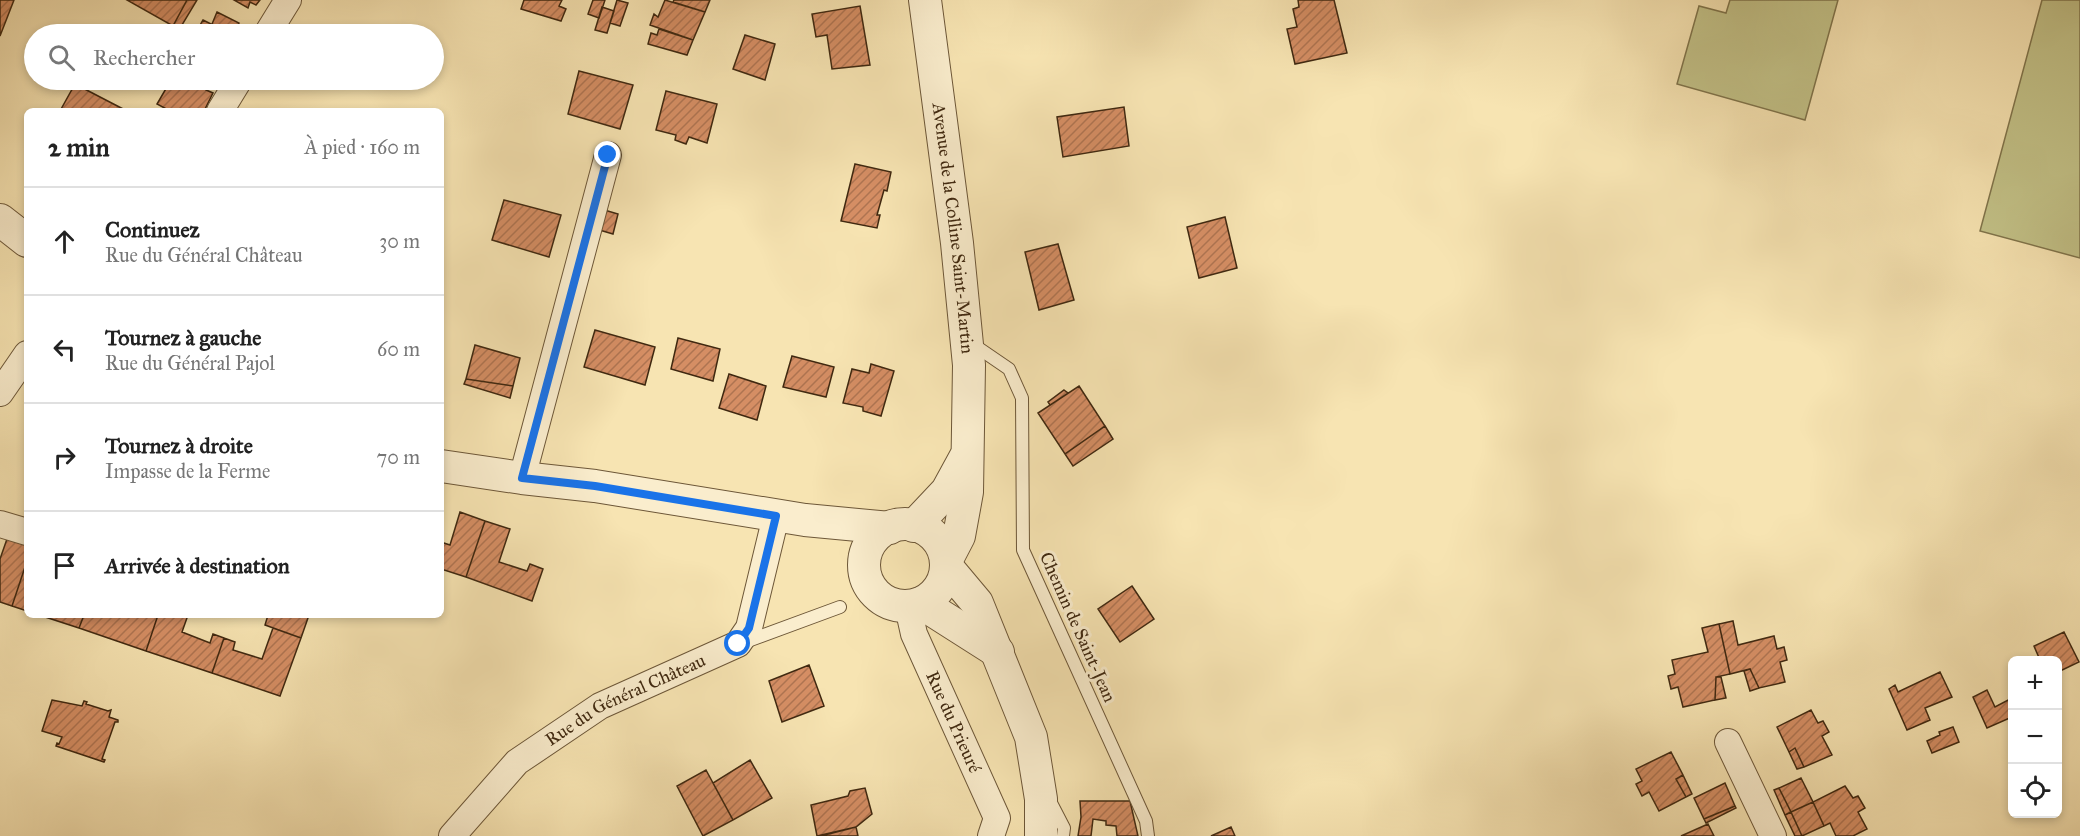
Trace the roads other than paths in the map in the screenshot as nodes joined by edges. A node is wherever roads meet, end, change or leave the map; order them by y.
1 (288, 0) edge
2 (925, 0) edge
3 (273, 24) edge
4 (233, 90) edge
5 (222, 108) edge
6 (608, 155) dead end
7 (0, 220) edge
8 (24, 239) edge
9 (967, 340) junction
10 (24, 358) edge
11 (0, 393) edge
12 (966, 457) junction
13 (444, 466) edge
14 (522, 478) junction
15 (791, 518) junction
16 (0, 524) edge
17 (902, 527) junction
18 (24, 531) edge
19 (864, 560) junction
20 (946, 563) junction
21 (915, 605) junction
22 (840, 607) dead end
23 (738, 644) junction
24 (998, 652) junction
25 (1728, 742) dead end
26 (1036, 773) junction
27 (452, 836) edge
28 (992, 836) edge
29 (1041, 836) edge
30 (1063, 836) edge
31 (1148, 836) edge
32 (1773, 836) edge

1 - 3 street
2 - 9 street, Avenue de la Colline Saint-Martin
4 - 5 street
6 - 14 street
7 - 8 street
9 - 12 street, Avenue de la Colline Saint-Martin
9 - 31 lane, Chemin de Saint-Jean
10 - 11 street
12 - 17 street, Avenue de la Colline Saint-Martin
12 - 20 street, Avenue de la Colline Saint-Martin
13 - 14 street
14 - 15 street
15 - 17 street
15 - 19 street
15 - 23 street
16 - 18 street
17 - 19 street
17 - 20 street
19 - 21 street
20 - 21 street
20 - 24 street
21 - 24 street
21 - 28 street, Rue du Prieuré
22 - 23 lane
23 - 27 street, Rue du Général Château
24 - 26 street
25 - 32 street
26 - 29 street
26 - 30 lane

